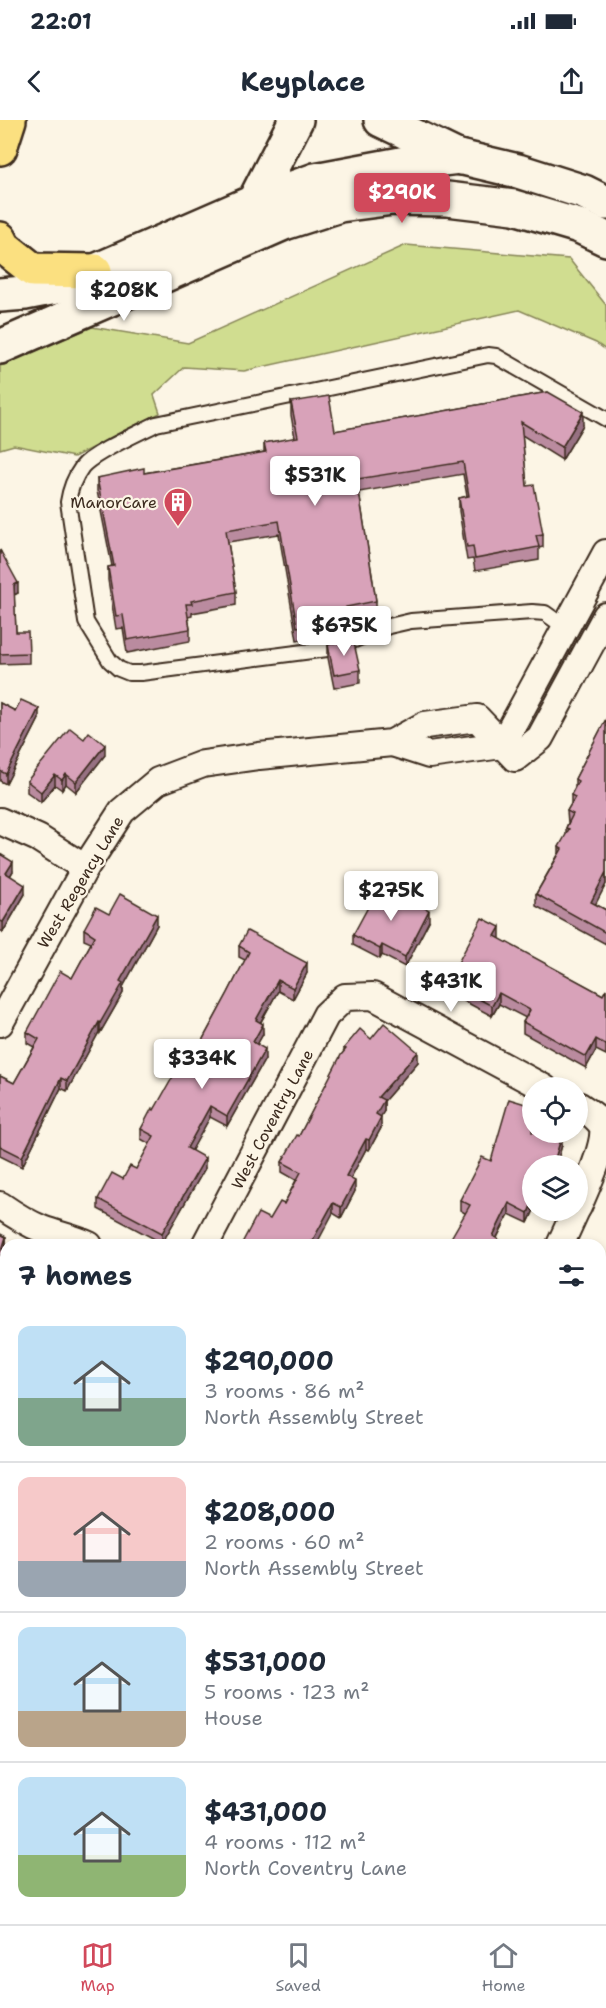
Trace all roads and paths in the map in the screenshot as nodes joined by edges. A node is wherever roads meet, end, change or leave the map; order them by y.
1 (9, 120) edge
2 (296, 120) edge
3 (381, 120) edge
4 (0, 148) edge
5 (459, 157) junction
6 (254, 202) junction
7 (606, 203) edge
8 (592, 232) edge
9 (0, 239) edge
10 (94, 271) junction
11 (0, 295) edge
12 (0, 347) edge
13 (606, 419) edge
14 (606, 553) edge
15 (606, 616) edge
16 (566, 628) junction
17 (592, 643) junction
18 (509, 752) junction
19 (0, 821) edge
20 (85, 868) junction
21 (0, 1023) edge
22 (524, 1077) edge
23 (588, 1111) edge
24 (588, 1185) edge
25 (0, 1205) edge
26 (571, 1221) edge
27 (75, 1239) edge
28 (209, 1239) edge
29 (563, 1239) edge

1 - 4 main road
2 - 6 main road
3 - 5 main road
5 - 6 main road
5 - 7 main road
5 - 8 main road
6 - 10 main road
8 - 12 main road
9 - 10 main road
10 - 11 main road
13 - 16 lane
14 - 16 street
15 - 17 street
16 - 17 street
16 - 18 street
17 - 18 street
18 - 20 street, West Regency Lane
19 - 20 street
20 - 21 street, West Regency Lane
22 - 28 street, West Coventry Lane
23 - 24 street
25 - 27 street
26 - 29 street

